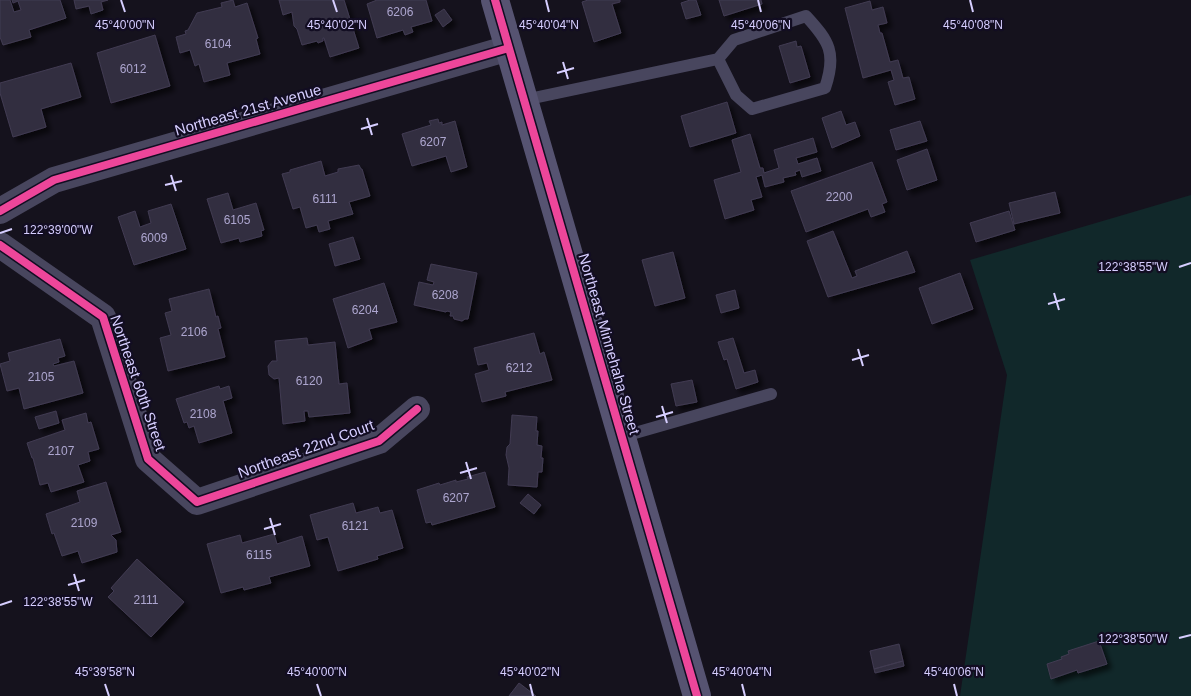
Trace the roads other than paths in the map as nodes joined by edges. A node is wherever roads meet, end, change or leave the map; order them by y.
1 (495, 0) edge
2 (509, 48) junction
3 (718, 59) junction
4 (524, 100) junction
5 (0, 211) edge
6 (0, 245) edge
7 (771, 394) dead end
8 (417, 409) dead end
9 (621, 437) junction
10 (197, 502) joint
11 (697, 696) edge

1 - 2 main road, Northeast Minnehaha Street
2 - 4 main road, Northeast Minnehaha Street
2 - 5 street, Northeast 21st Avenue
3 - 3 lane
3 - 4 lane
4 - 9 main road, Northeast Minnehaha Street
6 - 10 street, Northeast 60th Street
7 - 9 lane
8 - 10 street, Northeast 22nd Court
9 - 11 main road, Northeast Minnehaha Street

